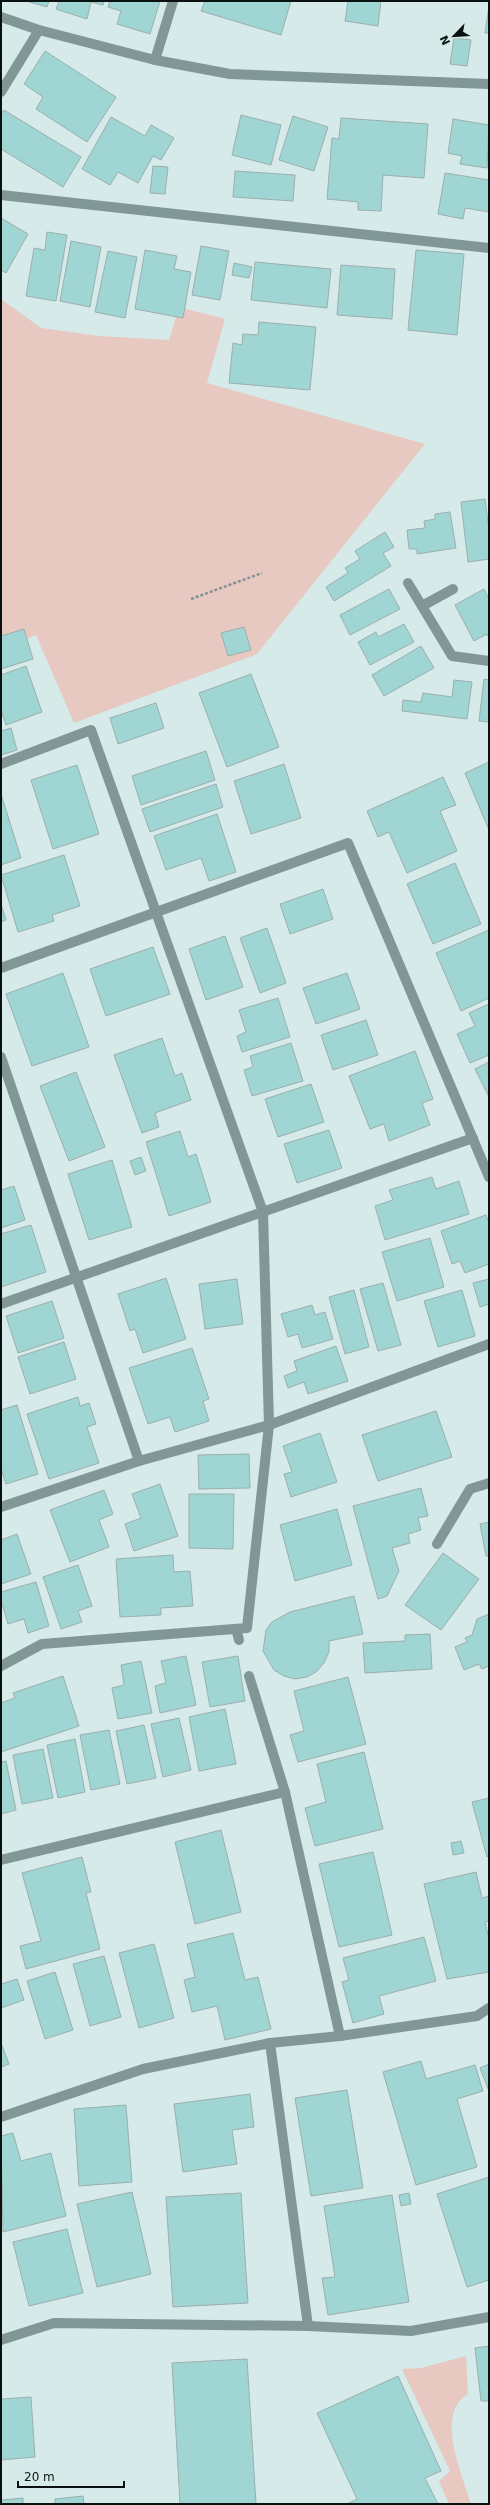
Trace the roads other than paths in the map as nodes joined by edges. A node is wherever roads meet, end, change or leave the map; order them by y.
1 (173, 1) edge
2 (1, 17) edge
3 (39, 30) junction
4 (155, 60) junction
5 (489, 84) edge
6 (1, 92) edge
7 (1, 195) edge
8 (489, 248) edge
9 (408, 583) dead end
10 (452, 590) dead end
11 (422, 606) junction
12 (489, 661) edge
13 (1, 764) edge
14 (156, 913) junction
15 (1, 968) edge
16 (1, 1057) edge
17 (473, 1138) junction
18 (489, 1177) edge
19 (264, 1212) junction
20 (76, 1278) junction
21 (1, 1304) edge
22 (489, 1344) edge
23 (269, 1424) junction
24 (140, 1462) junction
25 (489, 1483) edge
26 (1, 1507) edge
27 (437, 1544) dead end
28 (236, 1629) junction
29 (239, 1640) dead end
30 (1, 1666) edge
31 (249, 1676) dead end
32 (285, 1792) junction
33 (1, 1860) edge
34 (489, 2008) edge
35 (340, 2036) junction
36 (270, 2043) junction
37 (1, 2117) edge
38 (489, 2317) edge
39 (308, 2326) junction
40 (1, 2340) edge

1 - 4 street
2 - 3 street
3 - 4 street
3 - 6 street
4 - 5 street
7 - 8 street
9 - 11 street
10 - 11 street
11 - 12 street
13 - 14 street
14 - 15 street
14 - 17 street
14 - 19 street
16 - 20 street
17 - 18 street
17 - 19 street
19 - 20 street
19 - 23 street
20 - 21 street
20 - 24 street
22 - 23 street
23 - 24 street
23 - 28 street
24 - 26 street
25 - 27 street
28 - 29 street
28 - 30 street
31 - 32 street
32 - 33 street
32 - 35 street
34 - 35 street
35 - 36 street
36 - 37 street
36 - 39 street
38 - 39 street
39 - 40 street

